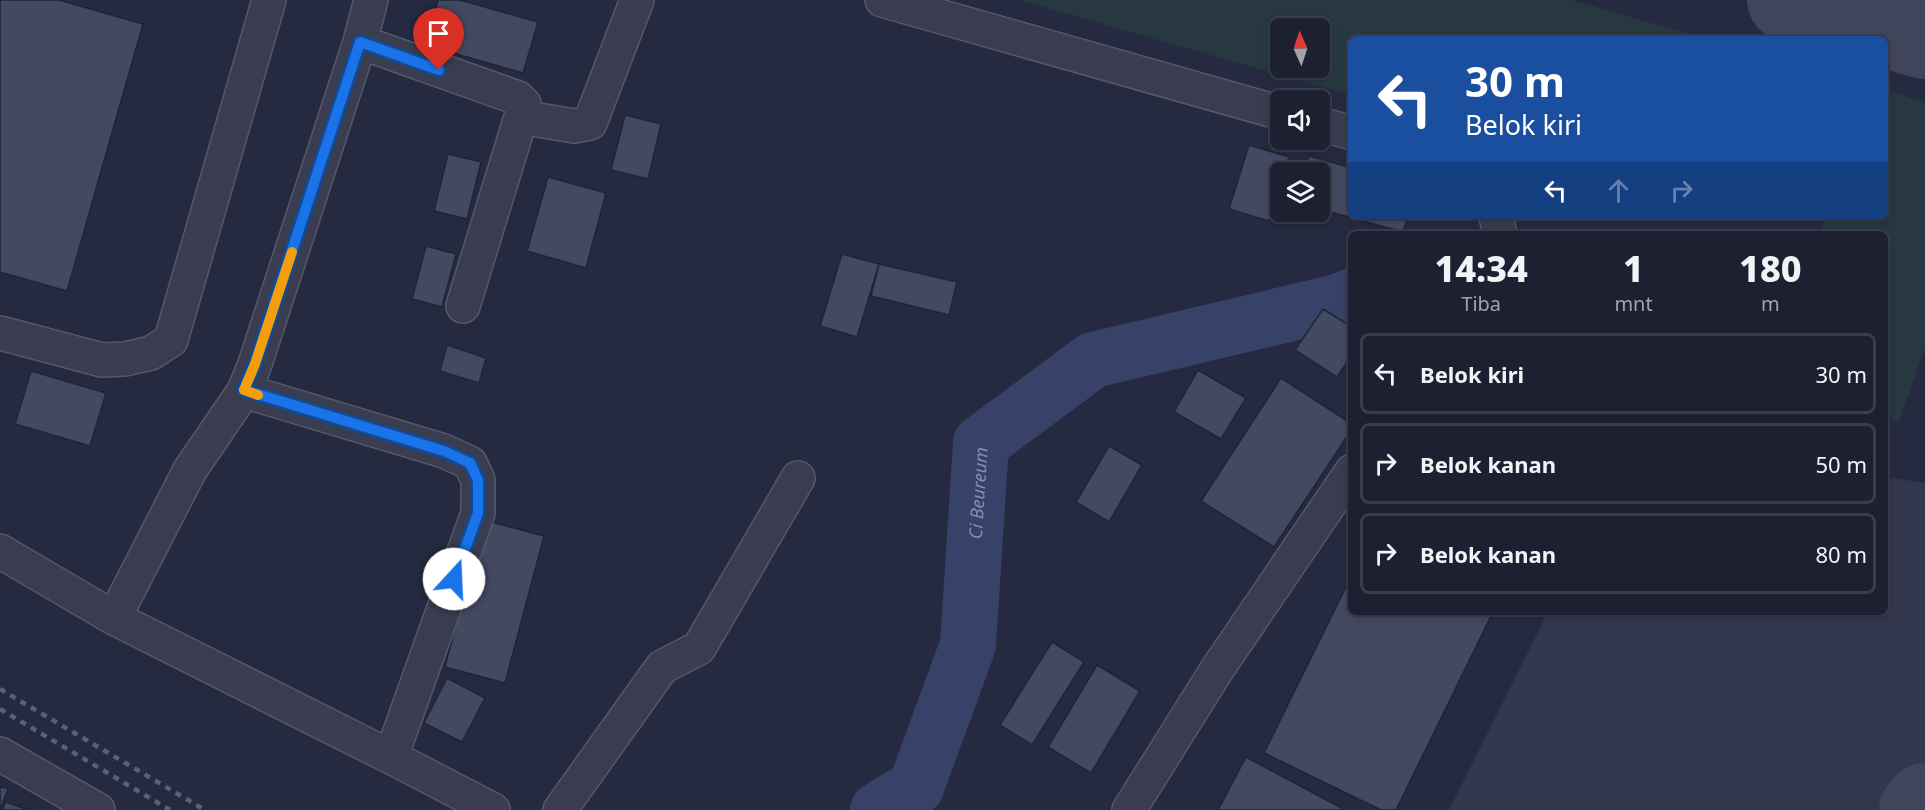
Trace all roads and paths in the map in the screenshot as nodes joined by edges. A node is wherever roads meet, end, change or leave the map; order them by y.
1 (269, 0) edge
2 (371, 0) edge
3 (637, 0) edge
4 (882, 0) edge
5 (360, 42) junction
6 (1270, 110) edge
7 (521, 117) junction
8 (1330, 127) edge
9 (1348, 132) edge
10 (463, 306) dead end
11 (0, 333) edge
12 (244, 390) junction
13 (1348, 477) edge
14 (798, 478) dead end
15 (0, 551) edge
16 (114, 618) junction
17 (0, 754) edge
18 (391, 757) junction
19 (98, 810) edge
20 (493, 810) edge
21 (560, 810) edge
22 (1129, 810) edge

1 - 11 street
2 - 5 street
3 - 7 street
4 - 6 street
5 - 7 street
5 - 12 street
7 - 10 street
8 - 9 street
12 - 16 street
12 - 18 street
13 - 22 street
14 - 21 street
15 - 16 street
16 - 18 street
17 - 19 street
18 - 20 street

